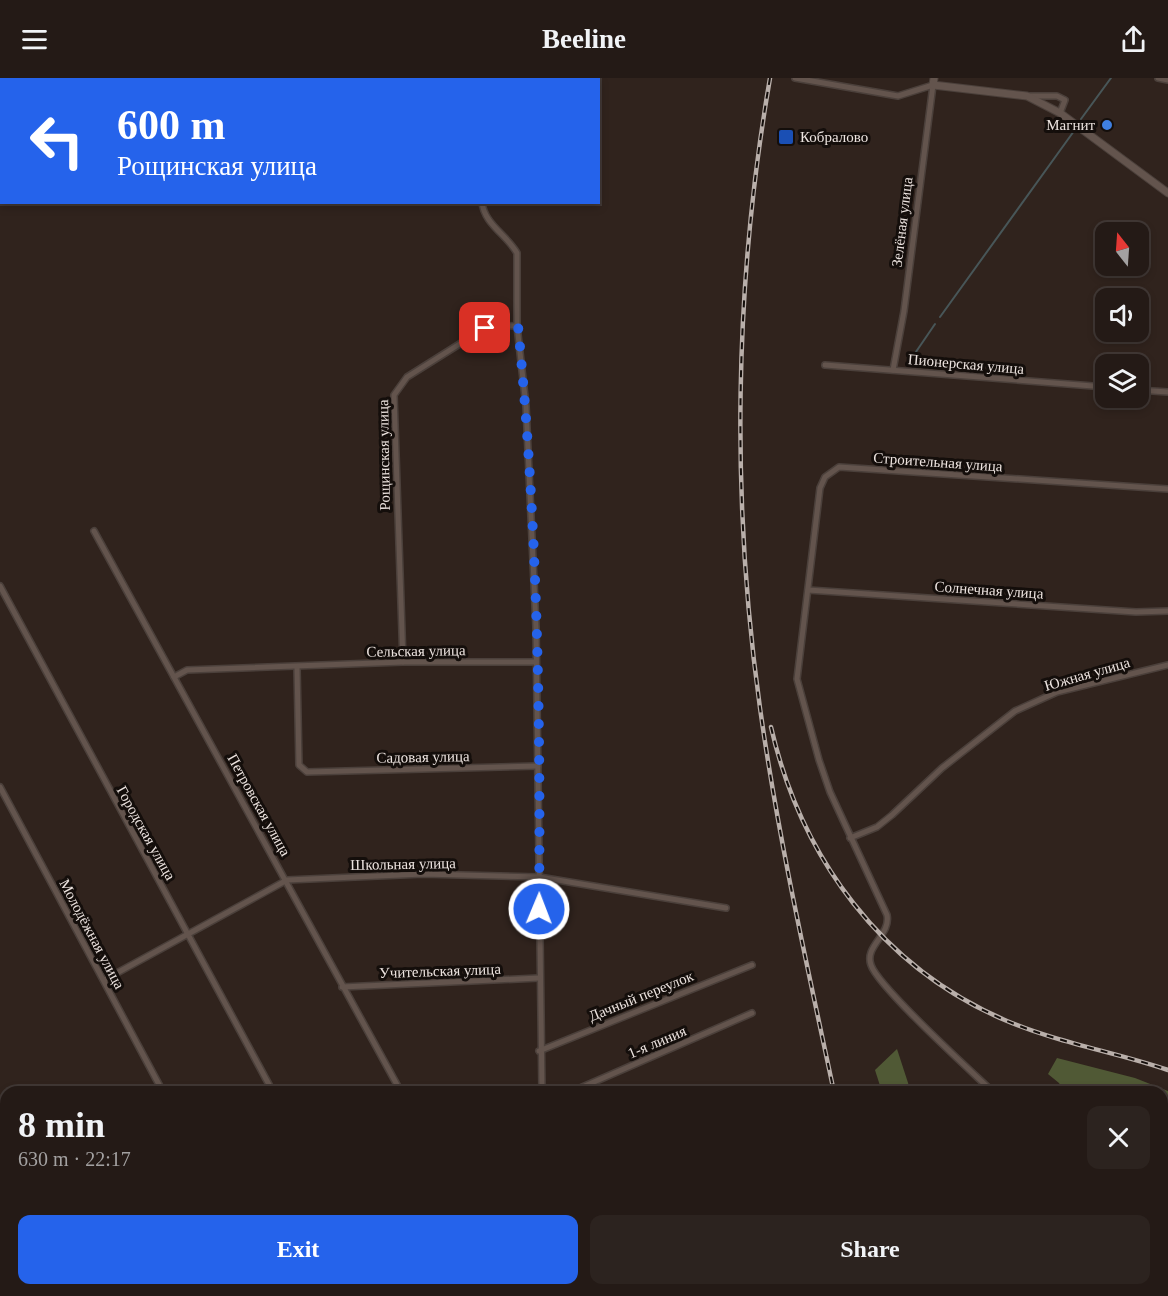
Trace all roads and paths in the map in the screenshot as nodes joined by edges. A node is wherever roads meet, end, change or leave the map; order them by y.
1 (795, 78) edge
2 (1158, 78) edge
3 (1168, 80) edge
4 (934, 81) edge
5 (1028, 96) junction
6 (1060, 113) junction
7 (1168, 193) edge
8 (482, 204) edge
9 (518, 326) junction
10 (825, 365) dead end
11 (893, 370) junction
12 (1095, 386) edge
13 (1149, 391) edge
14 (1168, 392) edge
15 (1168, 489) edge
16 (94, 531) dead end
17 (0, 586) edge
18 (808, 590) junction
19 (1168, 611) edge
20 (403, 662) junction
21 (536, 662) junction
22 (1168, 665) edge
23 (297, 668) junction
24 (174, 677) junction
25 (538, 766) junction
26 (0, 787) edge
27 (850, 838) junction
28 (539, 877) junction
29 (287, 880) junction
30 (726, 908) dead end
31 (188, 932) junction
32 (752, 965) dead end
33 (538, 978) junction
34 (104, 980) junction
35 (342, 987) junction
36 (752, 1013) dead end
37 (539, 1052) junction
38 (160, 1086) edge
39 (270, 1086) edge
40 (398, 1086) edge
41 (542, 1086) edge
42 (585, 1086) edge
43 (987, 1086) edge

1 - 4 street
2 - 3 street
4 - 5 street
4 - 11 street, Зелёная улица
5 - 6 street
5 - 6 street
6 - 7 street
8 - 9 street
9 - 20 street, Рощинская улица
9 - 21 street
10 - 11 street, Пионерская улица
11 - 12 street, Пионерская улица
13 - 14 street
15 - 18 street, Строительная улица
16 - 24 street, Петровская улица
17 - 31 street, Городская улица
18 - 19 street, Солнечная улица
18 - 27 street
20 - 21 street, Сельская улица
20 - 23 street, Сельская улица
21 - 25 street
22 - 27 street, Южная улица
23 - 24 street, Сельская улица
23 - 25 street, Садовая улица
24 - 29 street, Петровская улица
25 - 28 street
26 - 34 street, Молодёжная улица
27 - 43 street
28 - 29 street, Школьная улица
28 - 30 street, Школьная улица
28 - 33 street
29 - 31 street, Школьная улица
29 - 35 street, Петровская улица
31 - 34 street, Школьная улица
31 - 39 street, Городская улица
32 - 37 street, Дачный переулок
33 - 35 street, Учительская улица
33 - 37 street
34 - 38 street, Молодёжная улица
35 - 40 street, Петровская улица
36 - 42 street, 1-я линия
37 - 41 street

